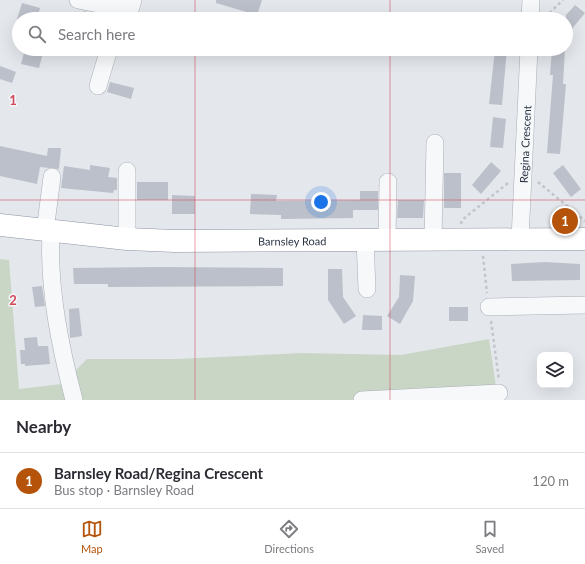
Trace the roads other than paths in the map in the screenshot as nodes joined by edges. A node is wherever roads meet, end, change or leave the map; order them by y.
1 (78, 0) edge
2 (531, 0) edge
3 (127, 10) edge
4 (530, 12) edge
5 (107, 56) edge
6 (529, 56) edge
7 (98, 86) dead end
8 (435, 143) dead end
9 (127, 171) dead end
10 (52, 177) dead end
11 (388, 182) dead end
12 (0, 225) edge
13 (48, 231) junction
14 (127, 239) junction
15 (365, 239) junction
16 (387, 239) junction
17 (520, 239) junction
18 (585, 239) edge
19 (433, 240) junction
20 (367, 289) dead end
21 (585, 305) edge
22 (489, 307) dead end
23 (58, 325) junction
24 (48, 340) dead end
25 (499, 393) dead end
26 (74, 400) edge
27 (362, 400) edge

1 - 3 street
2 - 4 street
5 - 7 street
6 - 17 street, Regina Crescent
8 - 19 street
9 - 14 street
10 - 13 street
11 - 16 street
12 - 13 highway, Barnsley Road
13 - 14 highway, Barnsley Road
13 - 23 street
14 - 15 highway, Barnsley Road
15 - 16 highway, Barnsley Road
15 - 20 street
16 - 19 highway, Barnsley Road
17 - 18 highway, Barnsley Road
17 - 19 highway, Barnsley Road
21 - 22 street
23 - 24 street
23 - 26 street
25 - 27 street

